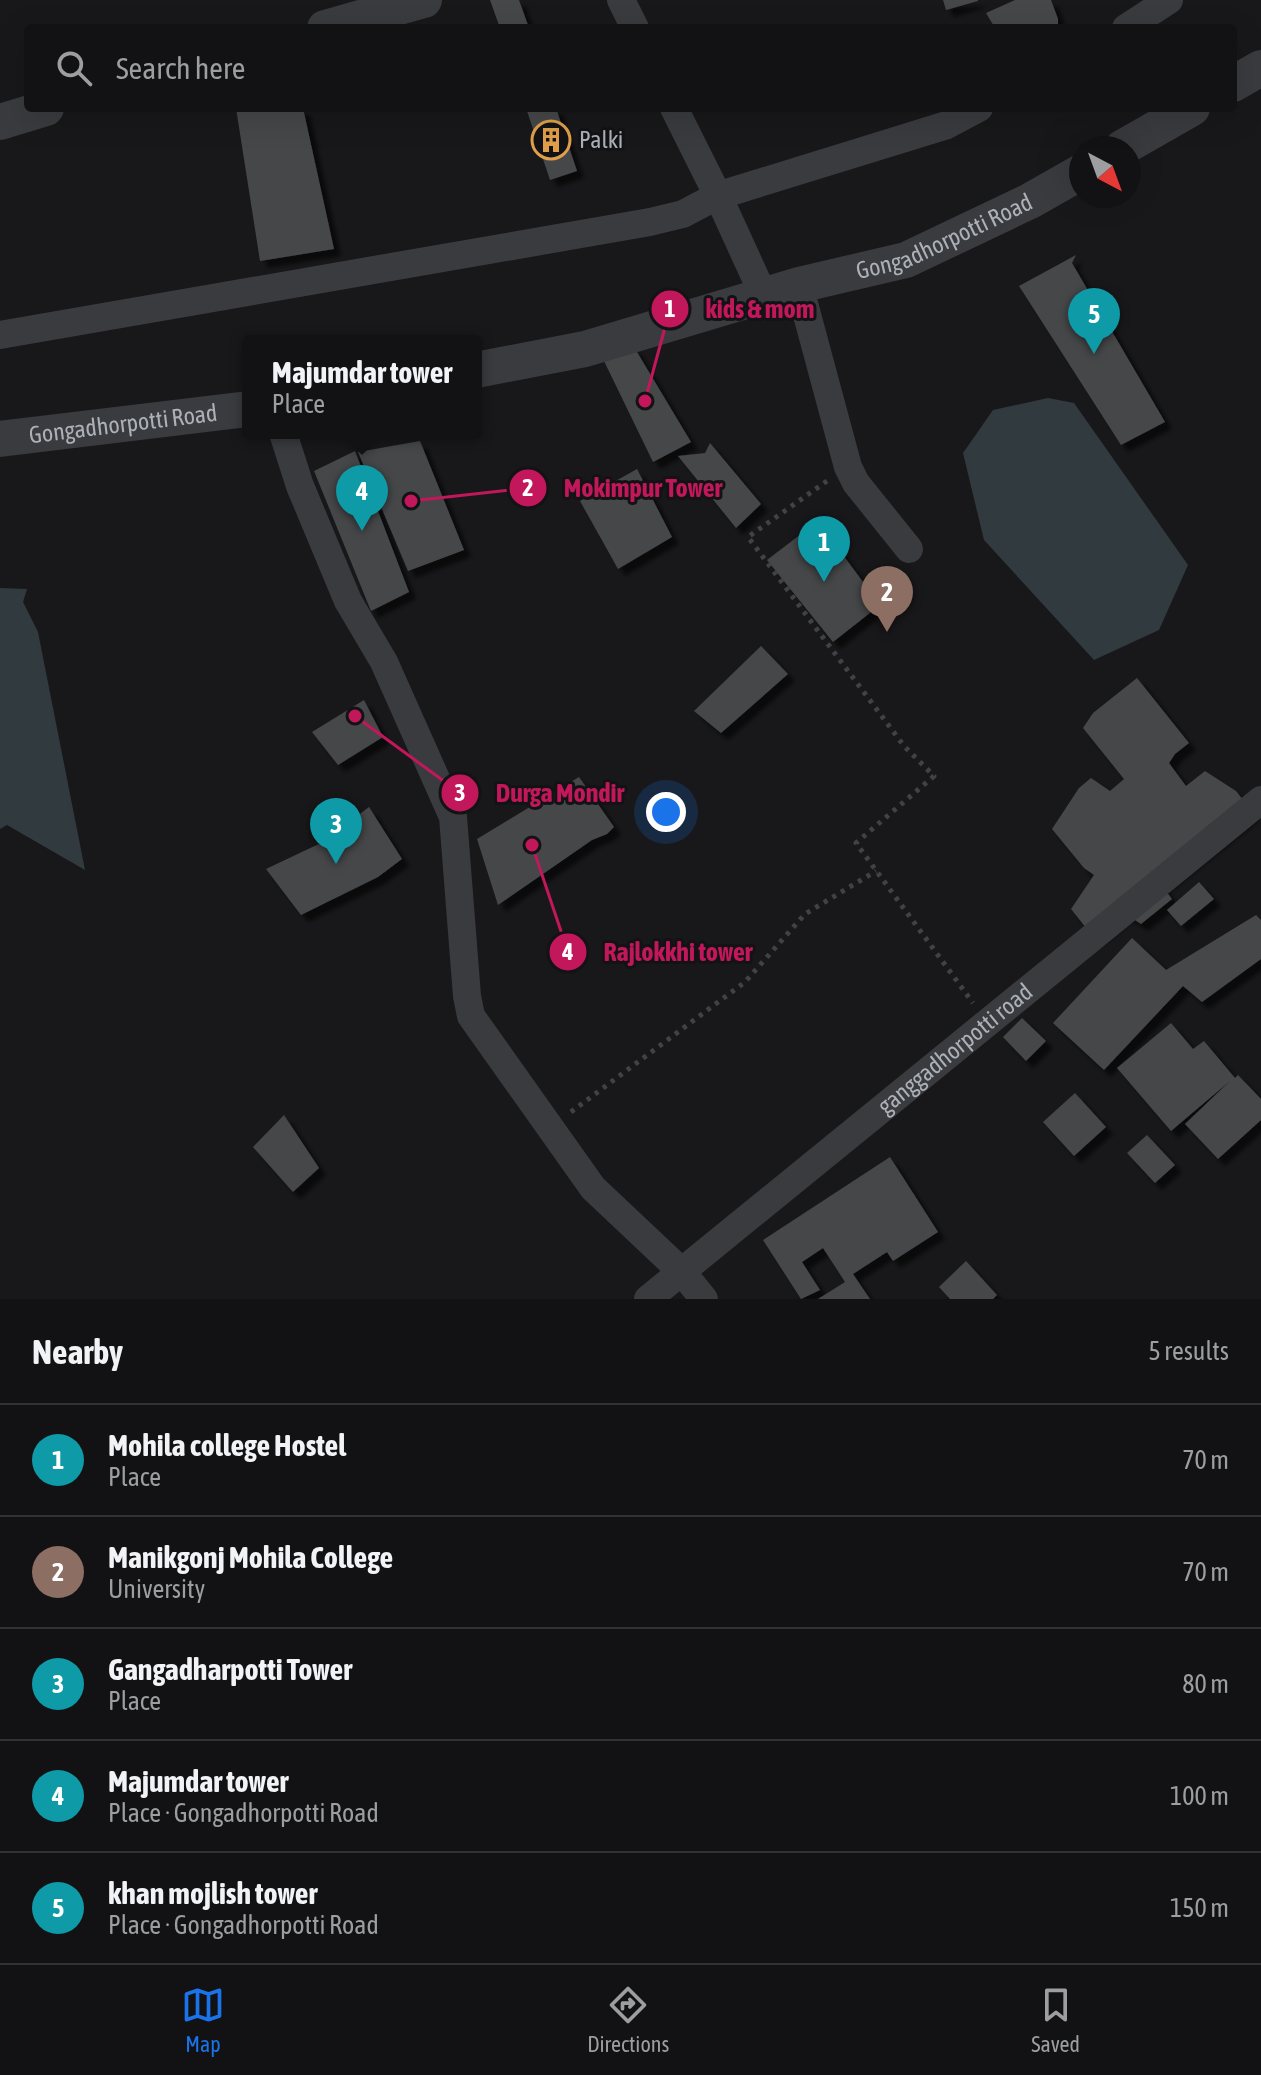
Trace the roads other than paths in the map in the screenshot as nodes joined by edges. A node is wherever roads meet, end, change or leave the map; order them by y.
1 (424, 0) edge
2 (621, 0) edge
3 (1169, 0) edge
4 (339, 24) edge
5 (633, 24) edge
6 (1137, 24) edge
7 (1261, 68) edge
8 (1237, 82) edge
9 (33, 112) edge
10 (676, 112) edge
11 (971, 112) edge
12 (1182, 112) edge
13 (0, 122) edge
14 (1141, 137) edge
15 (1069, 179) edge
16 (719, 198) junction
17 (799, 285) junction
18 (759, 290) junction
19 (0, 335) edge
20 (482, 369) edge
21 (242, 410) edge
22 (0, 439) edge
23 (285, 439) edge
24 (909, 549) dead end
25 (1261, 800) edge
26 (682, 1272) junction
27 (648, 1299) edge
28 (704, 1299) edge

1 - 4 street
2 - 5 street
3 - 6 street
7 - 8 street
9 - 13 street
10 - 16 street
11 - 16 street
12 - 14 street
15 - 17 street, Gongadhorpotti Road
16 - 18 street
16 - 19 street
17 - 18 street, Gongadhorpotti Road
17 - 24 street
18 - 20 street, Gongadhorpotti Road
21 - 22 street, Gongadhorpotti Road
23 - 26 street
25 - 26 street, ganggadhorpotti road
26 - 27 street, ganggadhorpotti road
26 - 28 street

